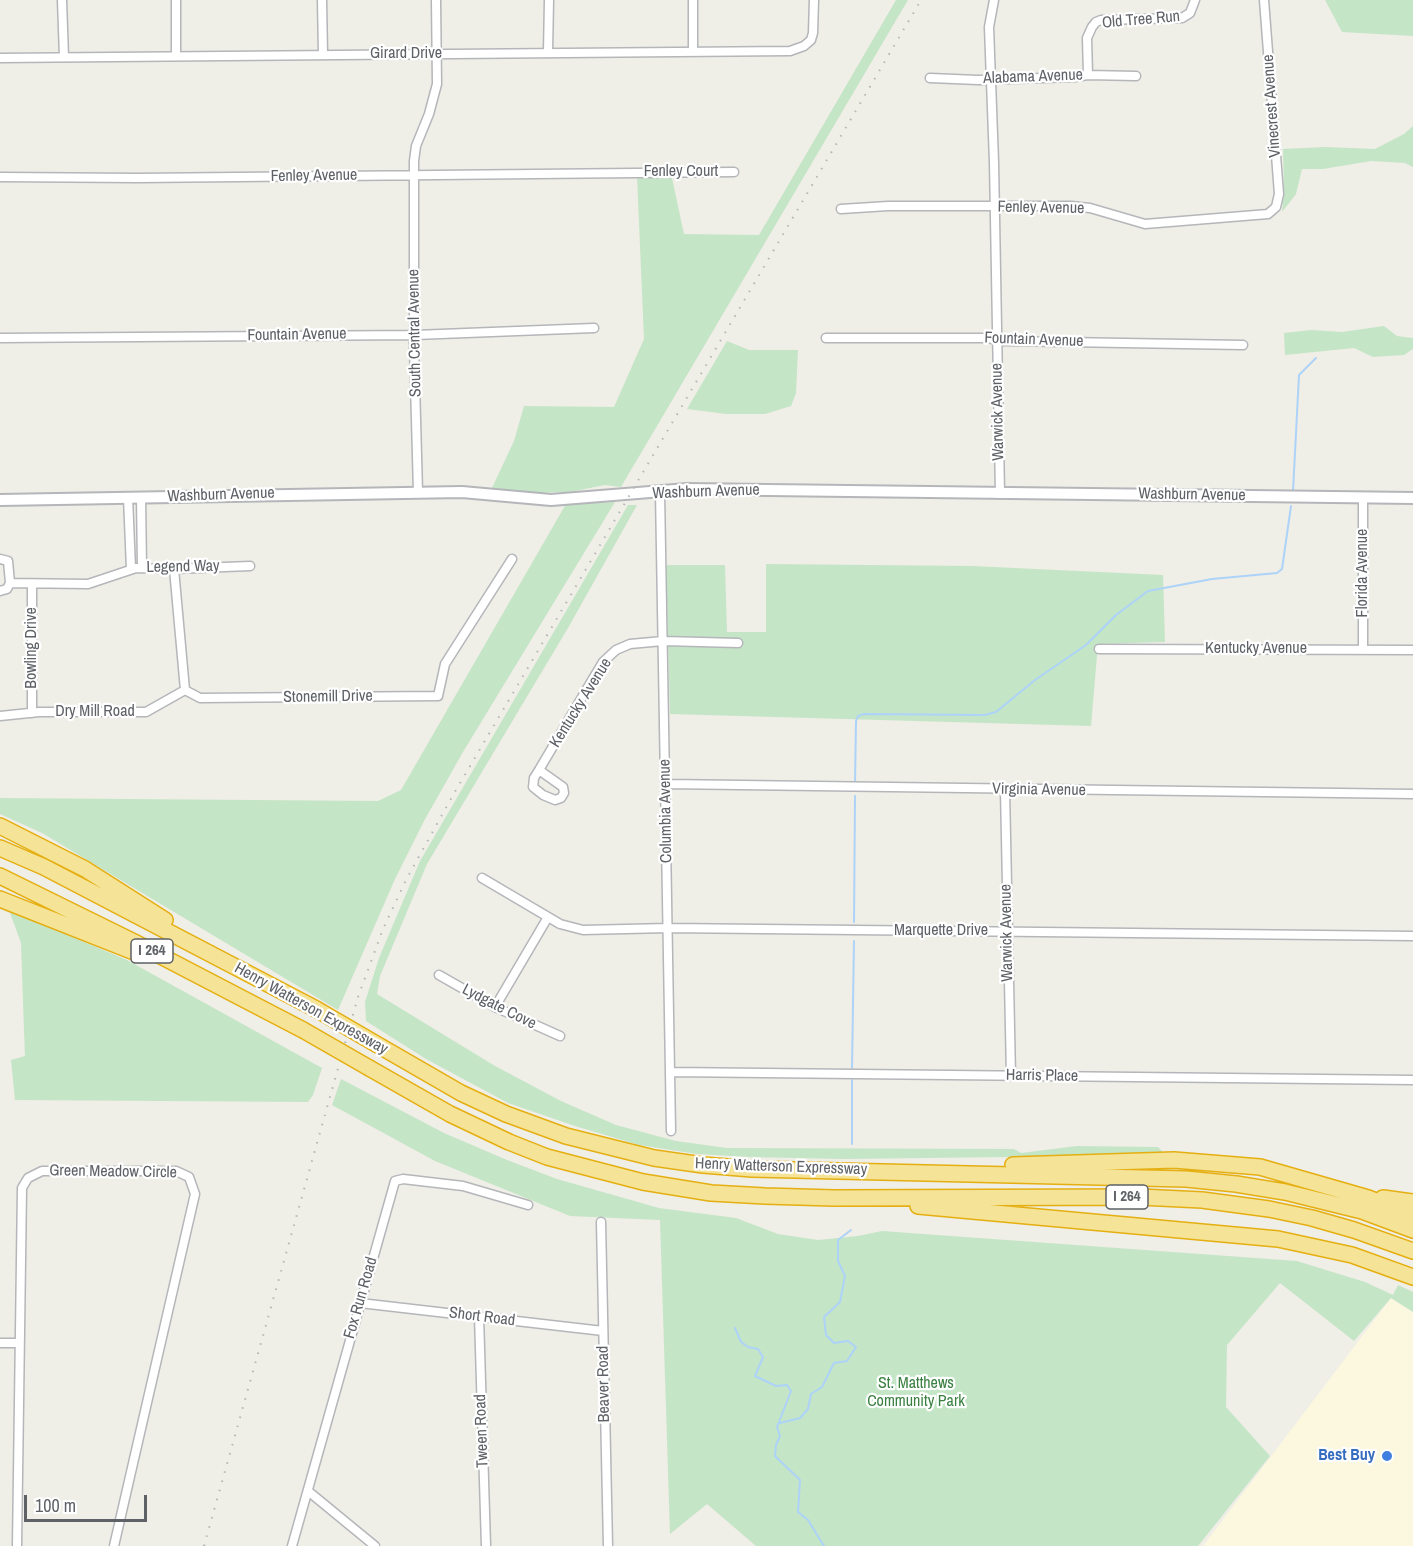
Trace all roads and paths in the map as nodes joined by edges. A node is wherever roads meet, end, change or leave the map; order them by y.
1 (62, 0) edge
2 (176, 0) edge
3 (322, 0) edge
4 (436, 0) edge
5 (549, 0) edge
6 (693, 0) edge
7 (814, 0) edge
8 (994, 0) edge
9 (1195, 0) edge
10 (1264, 0) edge
11 (693, 50) junction
12 (548, 52) junction
13 (323, 54) junction
14 (436, 55) junction
15 (176, 56) junction
16 (64, 57) junction
17 (0, 58) edge
18 (1088, 75) junction
19 (1136, 76) dead end
20 (930, 78) dead end
21 (990, 79) junction
22 (627, 172) joint
23 (735, 172) dead end
24 (414, 175) junction
25 (0, 177) edge
26 (994, 206) junction
27 (841, 209) dead end
28 (1273, 211) joint
29 (594, 328) dead end
30 (415, 335) junction
31 (0, 338) edge
32 (826, 338) dead end
33 (997, 340) junction
34 (1243, 345) dead end
35 (418, 492) junction
36 (660, 492) junction
37 (1000, 494) junction
38 (128, 497) junction
39 (141, 497) junction
40 (1363, 497) junction
41 (1413, 498) edge
42 (0, 500) edge
43 (0, 559) edge
44 (512, 559) dead end
45 (250, 566) dead end
46 (142, 568) junction
47 (130, 569) junction
48 (174, 569) junction
49 (10, 583) junction
50 (32, 584) junction
51 (0, 591) edge
52 (663, 641) junction
53 (738, 643) dead end
54 (1099, 649) dead end
55 (1363, 650) junction
56 (1413, 650) edge
57 (185, 690) junction
58 (32, 712) junction
59 (0, 716) edge
60 (539, 770) dead end
61 (666, 784) junction
62 (1005, 790) junction
63 (1413, 794) edge
64 (0, 826) edge
65 (0, 848) edge
66 (0, 876) edge
67 (482, 878) dead end
68 (0, 899) edge
69 (548, 917) junction
70 (668, 928) junction
71 (1007, 931) junction
72 (1413, 936) edge
73 (438, 975) dead end
74 (259, 979) junction
75 (249, 1002) junction
76 (495, 1007) junction
77 (560, 1036) dead end
78 (671, 1072) junction
79 (1011, 1076) junction
80 (1413, 1080) edge
81 (671, 1131) dead end
82 (851, 1170) junction
83 (834, 1198) junction
84 (1368, 1198) junction
85 (1413, 1202) edge
86 (528, 1205) dead end
87 (1413, 1215) edge
88 (601, 1222) dead end
89 (1413, 1230) edge
90 (1413, 1251) edge
91 (1413, 1277) edge
92 (360, 1303) junction
93 (479, 1316) junction
94 (603, 1331) junction
95 (0, 1343) edge
96 (19, 1343) junction
97 (308, 1491) junction
98 (17, 1546) edge
99 (114, 1546) edge
100 (292, 1546) edge
101 (375, 1546) edge
102 (486, 1546) edge
103 (608, 1546) edge

1 - 16 street
2 - 15 street
3 - 13 street
4 - 14 street, South Central Avenue
5 - 12 street
6 - 11 street
7 - 11 street, Girard Drive
8 - 21 street, Warwick Avenue
9 - 18 street, Old Tree Run
10 - 28 street, Vinecrest Avenue
11 - 12 street, Girard Drive
12 - 14 street, Girard Drive
13 - 14 street, Girard Drive
13 - 15 street, Girard Drive
14 - 24 street, South Central Avenue
15 - 16 street, Girard Drive
16 - 17 street, Girard Drive
18 - 19 street, Alabama Avenue
18 - 21 street, Alabama Avenue
20 - 21 street, Alabama Avenue
21 - 26 street, Warwick Avenue
22 - 23 street, Fenley Court
22 - 24 street, Fenley Avenue
24 - 25 street, Fenley Avenue
24 - 30 street, South Central Avenue
26 - 27 street, Fenley Avenue
26 - 28 street, Fenley Avenue
26 - 33 street, Warwick Avenue
29 - 30 street, Fountain Avenue
30 - 31 street, Fountain Avenue
30 - 35 street, South Central Avenue
32 - 33 street, Fountain Avenue
33 - 34 street, Fountain Avenue
33 - 37 street, Warwick Avenue
35 - 36 street, Washburn Avenue
35 - 39 street, Washburn Avenue
36 - 37 street, Washburn Avenue
36 - 52 street, Columbia Avenue
37 - 40 street, Washburn Avenue
38 - 39 street, Washburn Avenue
38 - 42 street, Washburn Avenue
38 - 47 street
39 - 46 street
40 - 41 street, Washburn Avenue
40 - 55 street, Florida Avenue
43 - 49 street
44 - 57 street, Stonemill Drive
45 - 48 street, Legend Way
46 - 47 street, Legend Way
46 - 48 street, Legend Way
47 - 50 street, Legend Way
48 - 57 street
49 - 50 street, Legend Way
49 - 51 street
50 - 58 street, Bowling Drive
52 - 53 street, Kentucky Avenue
52 - 60 street, Kentucky Avenue
52 - 61 street, Columbia Avenue
54 - 55 street, Kentucky Avenue
55 - 56 street, Kentucky Avenue
57 - 58 street, Dry Mill Road
58 - 59 street, Dry Mill Road
61 - 62 street, Virginia Avenue
61 - 70 street, Columbia Avenue
62 - 63 street, Virginia Avenue
62 - 71 street, Warwick Avenue
64 - 74 highway
65 - 74 highway, Henry Watterson Expressway / I 264
66 - 75 highway, Henry Watterson Expressway / I 264
67 - 69 street, Marquette Drive
68 - 75 highway
69 - 70 street, Marquette Drive
69 - 76 street
70 - 71 street, Marquette Drive
70 - 78 street, Columbia Avenue
71 - 72 street, Marquette Drive
71 - 79 street, Warwick Avenue
73 - 76 street, Lydgate Cove
74 - 82 highway, Henry Watterson Expressway / I 264, bridge
75 - 83 highway, Henry Watterson Expressway / I 264, bridge
76 - 77 street, Lydgate Cove
78 - 79 street, Harris Place
78 - 81 street, Columbia Avenue
79 - 80 street, Harris Place
82 - 84 highway
82 - 89 highway, Henry Watterson Expressway / I 264
83 - 90 highway, Henry Watterson Expressway / I 264
83 - 91 highway
84 - 85 highway
84 - 87 highway
86 - 92 street, Fox Run Road
88 - 94 street, Beaver Road
92 - 93 street, Short Road
92 - 97 street, Fox Run Road
93 - 94 street, Short Road
93 - 102 street, Tween Road
94 - 103 street, Beaver Road
95 - 96 street
96 - 98 street, Green Meadow Circle
96 - 99 street, Green Meadow Circle
97 - 100 street, Fox Run Road
97 - 101 street

